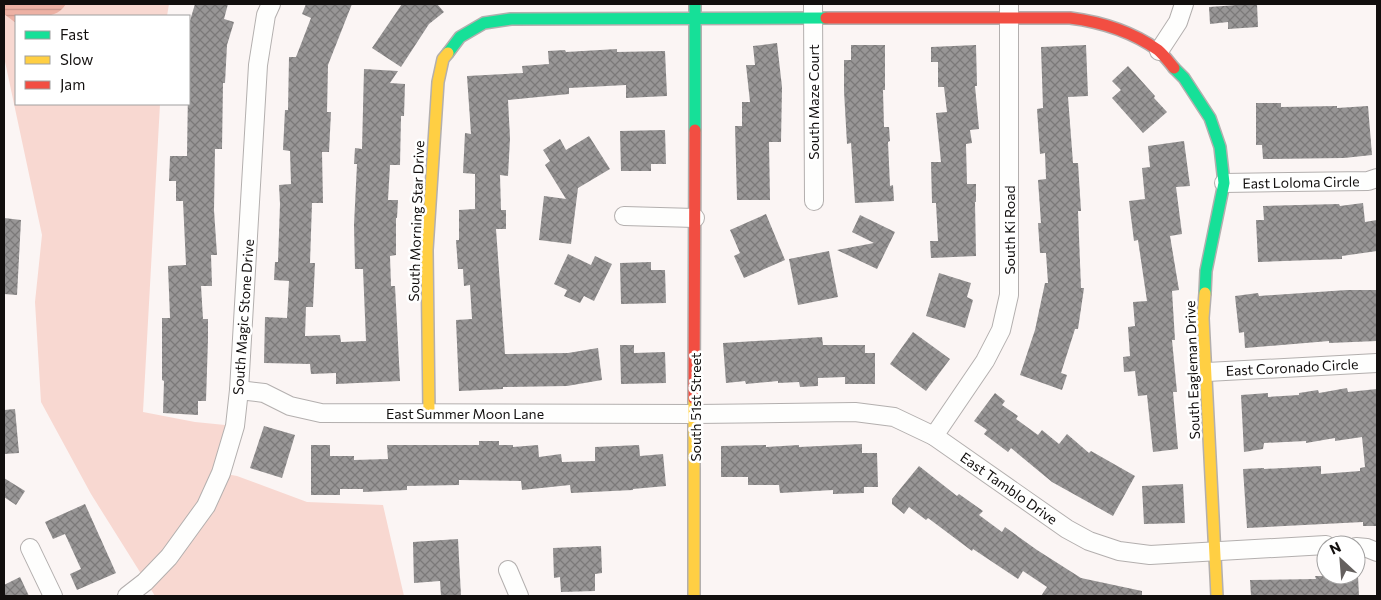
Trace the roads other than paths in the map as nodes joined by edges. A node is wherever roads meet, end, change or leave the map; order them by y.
1 (271, 4) edge
2 (695, 4) edge
3 (1184, 4) edge
4 (813, 11) edge
5 (1009, 11) edge
6 (695, 20) junction
7 (460, 36) joint
8 (1159, 51) junction
9 (1377, 178) edge
10 (1224, 183) junction
11 (814, 201) dead end
12 (624, 216) dead end
13 (695, 218) junction
14 (1377, 363) edge
15 (1207, 372) junction
16 (239, 390) junction
17 (428, 412) junction
18 (695, 414) junction
19 (934, 436) junction
20 (1316, 546) edge
21 (30, 548) dead end
22 (1215, 552) junction
23 (508, 570) dead end
24 (53, 596) edge
25 (128, 596) edge
26 (519, 596) edge
27 (694, 596) edge
28 (1217, 596) edge

1 - 16 street, South Magic Stone Drive
2 - 6 street, South 51st Street
3 - 8 street
4 - 5 street, South Eagleman Drive
4 - 6 street, South Eagleman Drive
4 - 11 street, South Maze Court
5 - 8 street, South Eagleman Drive
5 - 19 street, South Ki Road
6 - 7 street, South Eagleman Drive
6 - 13 street, South 51st Street
7 - 17 street, South Morning Star Drive
8 - 10 street, South Eagleman Drive
9 - 10 street, East Loloma Circle
10 - 15 street, South Eagleman Drive
12 - 13 street
13 - 18 street, South 51st Street
14 - 15 street, East Coronado Circle
15 - 22 street, South Eagleman Drive
16 - 17 street, East Summer Moon Lane
16 - 25 street, South Magic Stone Drive
17 - 18 street, East Summer Moon Lane
18 - 19 street, East Tamblo Drive
18 - 27 street, South 51st Street
19 - 22 street, East Tamblo Drive
20 - 22 street, East Tamblo Drive
21 - 24 street
22 - 28 street, South Eagleman Drive
23 - 26 street

